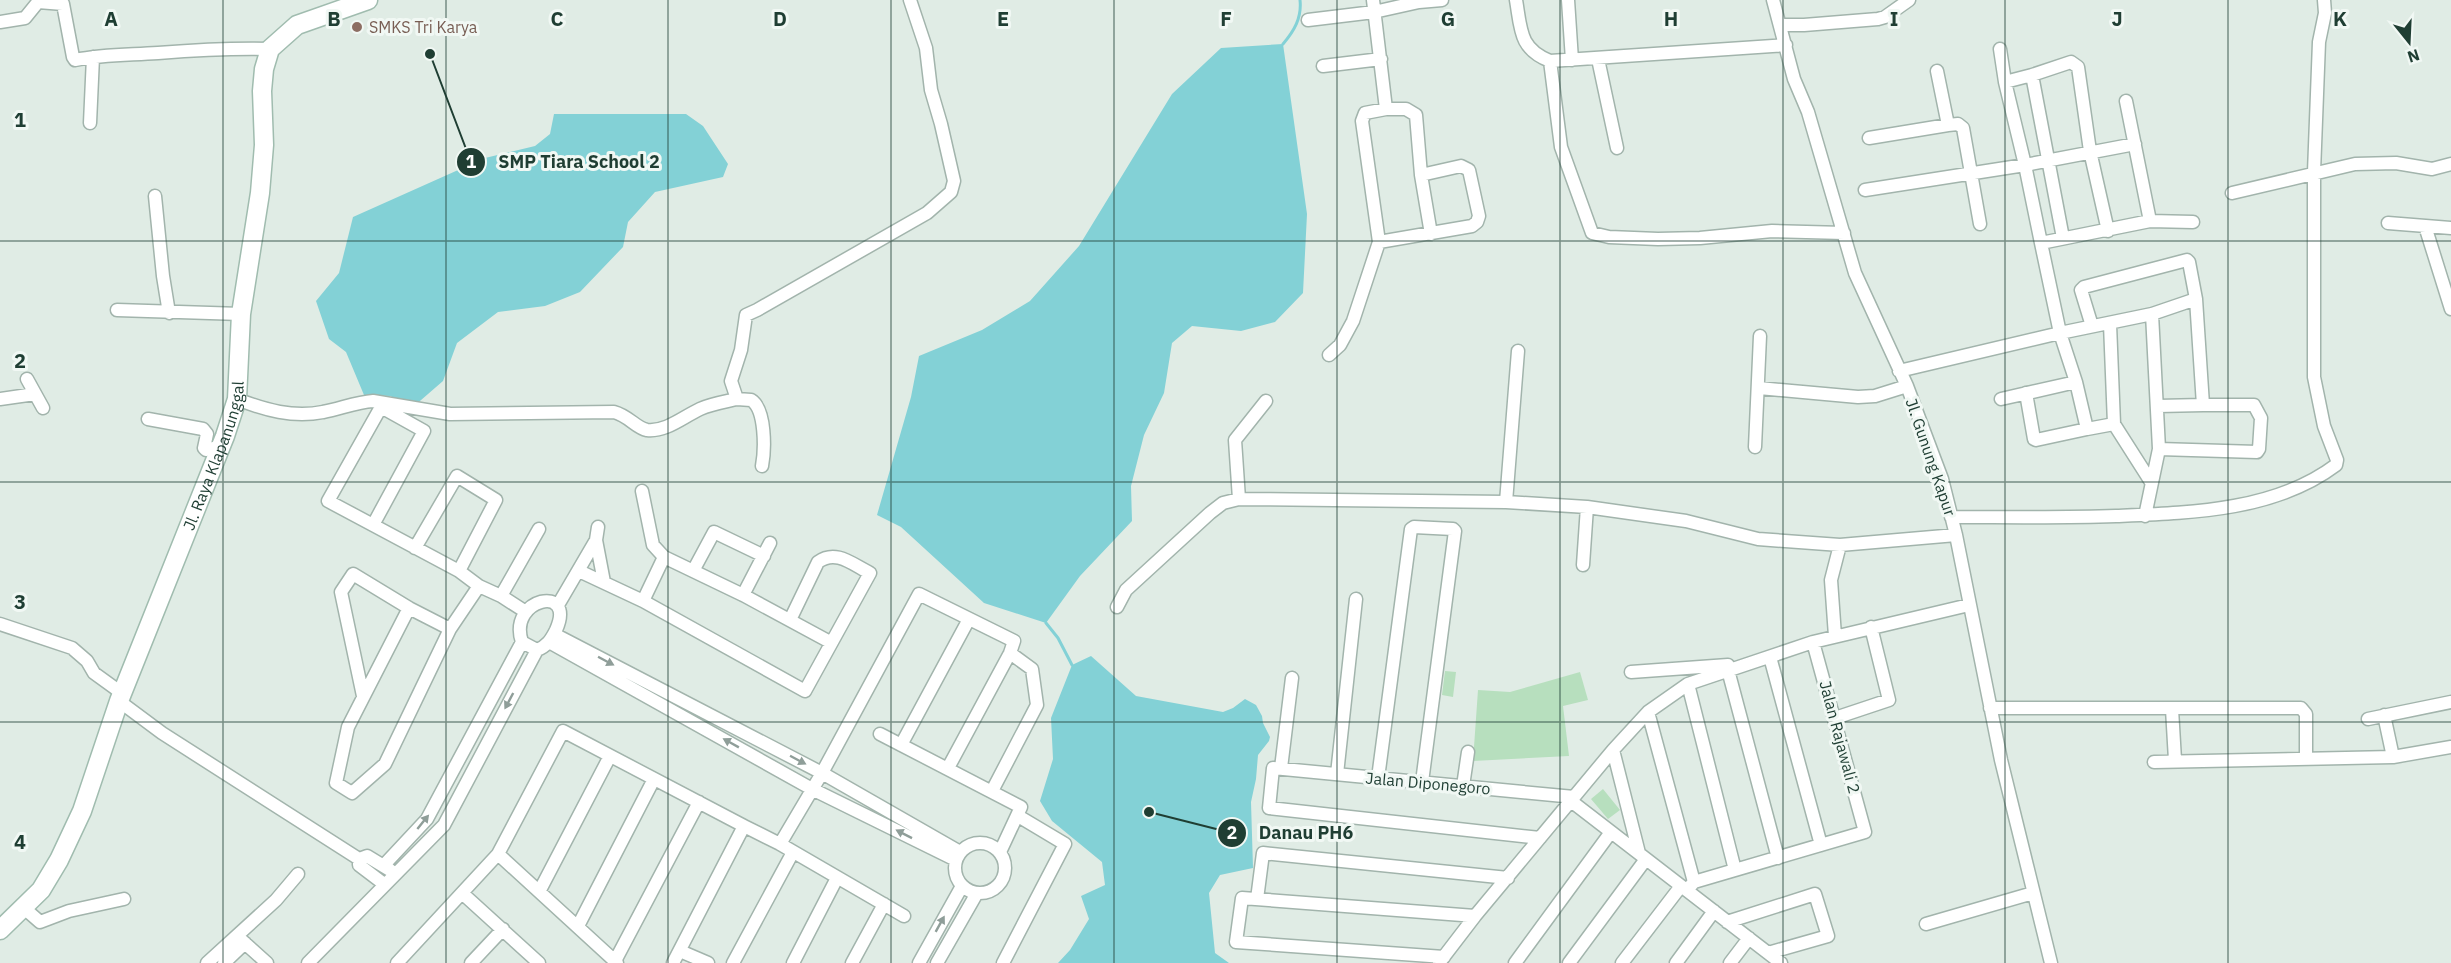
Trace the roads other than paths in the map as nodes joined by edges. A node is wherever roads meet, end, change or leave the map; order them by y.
1 (368, 0) edge
2 (910, 0) edge
3 (1442, 0) edge
4 (1516, 0) edge
5 (1568, 0) edge
6 (1773, 0) edge
7 (1909, 0) edge
8 (2324, 0) edge
9 (1419, 1) edge
10 (1373, 6) edge
11 (1308, 20) dead end
12 (0, 22) edge
13 (1781, 25) junction
14 (1786, 45) junction
15 (270, 49) junction
16 (2000, 49) dead end
17 (93, 57) junction
18 (1381, 59) junction
19 (1598, 59) junction
20 (1572, 60) junction
21 (1550, 61) junction
22 (1323, 66) dead end
23 (1937, 71) dead end
24 (2032, 75) junction
25 (2005, 82) junction
26 (2126, 101) dead end
27 (1386, 109) junction
28 (90, 123) dead end
29 (1948, 125) junction
30 (1869, 138) dead end
31 (2134, 144) junction
32 (1617, 148) dead end
33 (2090, 152) junction
34 (2047, 161) junction
35 (2451, 164) edge
36 (2025, 165) junction
37 (2314, 172) junction
38 (1972, 174) junction
39 (1421, 175) junction
40 (1865, 190) dead end
41 (2232, 193) dead end
42 (155, 196) dead end
43 (2150, 221) junction
44 (2193, 222) dead end
45 (2388, 223) dead end
46 (1980, 224) dead end
47 (2425, 226) junction
48 (2451, 228) edge
49 (2108, 231) junction
50 (1844, 233) junction
51 (1431, 234) junction
52 (2063, 238) junction
53 (1378, 242) junction
54 (2041, 243) junction
55 (2196, 299) junction
56 (2451, 309) edge
57 (117, 310) dead end
58 (169, 313) junction
59 (241, 314) junction
60 (2152, 314) junction
61 (2110, 324) junction
62 (2092, 326) junction
63 (2060, 333) junction
64 (1760, 336) dead end
65 (1518, 351) dead end
66 (1329, 355) dead end
67 (1899, 371) junction
68 (2076, 382) junction
69 (31, 386) junction
70 (1907, 386) junction
71 (1759, 388) junction
72 (0, 391) edge
73 (2026, 393) junction
74 (0, 399) edge
75 (237, 399) junction
76 (737, 399) junction
77 (2001, 399) dead end
78 (1266, 401) dead end
79 (2203, 405) junction
80 (2158, 406) junction
81 (43, 408) dead end
82 (148, 419) dead end
83 (2114, 424) junction
84 (2087, 429) junction
85 (221, 446) junction
86 (1755, 447) dead end
87 (2159, 449) junction
88 (762, 466) dead end
89 (2151, 482) junction
90 (642, 490) dead end
91 (1239, 499) junction
92 (1506, 502) junction
93 (1587, 507) junction
94 (2145, 516) junction
95 (1951, 517) junction
96 (373, 525) junction
97 (598, 527) dead end
98 (539, 529) dead end
99 (1956, 535) junction
100 (596, 540) junction
101 (770, 543) dead end
102 (1840, 544) junction
103 (415, 548) junction
104 (764, 556) junction
105 (664, 557) junction
106 (1583, 565) dead end
107 (459, 571) junction
108 (579, 571) junction
109 (693, 571) junction
110 (604, 582) junction
111 (479, 586) junction
112 (501, 596) junction
113 (743, 596) junction
114 (1356, 599) dead end
115 (643, 601) junction
116 (1969, 605) junction
117 (558, 606) junction
118 (1117, 607) dead end
119 (409, 608) junction
120 (526, 612) junction
121 (969, 619) junction
122 (790, 620) junction
123 (0, 624) edge
124 (1871, 627) junction
125 (450, 629) junction
126 (1835, 636) junction
127 (552, 638) junction
128 (522, 642) junction
129 (830, 642) junction
130 (1813, 642) junction
131 (537, 650) junction
132 (1010, 653) junction
133 (1770, 657) junction
134 (1750, 664) junction
135 (1728, 670) junction
136 (1631, 672) dead end
137 (1292, 678) dead end
138 (1688, 684) junction
139 (363, 696) junction
140 (121, 697) junction
141 (2451, 702) edge
142 (1990, 708) junction
143 (2172, 709) junction
144 (1648, 712) junction
145 (2384, 715) junction
146 (1835, 718) junction
147 (2368, 718) dead end
148 (880, 734) dead end
149 (901, 745) junction
150 (2451, 747) edge
151 (1613, 750) junction
152 (1468, 752) dead end
153 (610, 756) junction
154 (2307, 757) junction
155 (2393, 757) junction
156 (2175, 760) junction
157 (2154, 762) dead end
158 (948, 768) junction
159 (1281, 768) junction
160 (822, 773) junction
161 (1337, 774) junction
162 (1378, 778) junction
163 (654, 779) junction
164 (1422, 782) junction
165 (1463, 786) junction
166 (812, 789) junction
167 (992, 791) junction
168 (1572, 799) junction
169 (699, 802) junction
170 (1018, 816) junction
171 (744, 826) junction
172 (1611, 832) junction
173 (1540, 838) junction
174 (780, 844) junction
175 (1821, 845) junction
176 (793, 852) junction
177 (1000, 852) junction
178 (498, 854) junction
179 (958, 856) junction
180 (1642, 856) junction
181 (1778, 858) junction
182 (359, 859) junction
183 (384, 865) junction
184 (1735, 870) junction
185 (298, 874) dead end
186 (394, 874) junction
187 (837, 878) junction
188 (1508, 878) junction
189 (384, 884) junction
190 (962, 886) junction
191 (1687, 886) junction
192 (540, 890) junction
193 (2033, 892) junction
194 (462, 893) junction
195 (977, 893) junction
196 (124, 899) dead end
197 (1257, 899) junction
198 (884, 904) junction
199 (24, 908) junction
200 (1714, 912) junction
201 (904, 916) dead end
202 (1475, 916) junction
203 (1727, 922) junction
204 (1926, 924) dead end
205 (578, 926) junction
206 (503, 929) junction
207 (0, 930) edge
208 (1749, 938) junction
209 (241, 940) junction
210 (680, 951) junction
211 (1768, 953) junction
212 (1441, 960) edge
213 (537, 962) edge
214 (616, 962) edge
215 (207, 963) edge
216 (224, 963) edge
217 (267, 963) edge
218 (308, 963) edge
219 (397, 963) edge
220 (471, 963) edge
221 (673, 963) edge
222 (708, 963) edge
223 (733, 963) edge
224 (793, 963) edge
225 (852, 963) edge
226 (919, 963) edge
227 (937, 963) edge
228 (1003, 963) edge
229 (1515, 963) edge
230 (1569, 963) edge
231 (1622, 963) edge
232 (1676, 963) edge
233 (1730, 963) edge
234 (1781, 963) edge
235 (2051, 963) edge

1 - 15 street
2 - 76 street
3 - 9 street
4 - 21 street
5 - 20 street
6 - 13 street, Jl. Gunung Kapur
7 - 13 street
8 - 37 street
9 - 10 street
10 - 11 street
10 - 18 street
12 - 17 street
13 - 14 street, Jl. Gunung Kapur
14 - 19 street
14 - 50 street, Jl. Gunung Kapur
15 - 17 street
15 - 59 street, Jl. Raya Klapanunggal
16 - 25 street
17 - 28 street
18 - 22 street
18 - 27 street
19 - 20 street
19 - 32 street
20 - 21 street
21 - 50 street
23 - 29 street
24 - 25 street
24 - 33 street
24 - 34 street
25 - 36 street
26 - 31 street
27 - 39 street
27 - 53 street
29 - 30 street
29 - 38 street
31 - 33 street
31 - 43 street
33 - 34 street
33 - 49 street
34 - 36 street
34 - 52 street
35 - 37 street
36 - 38 street
36 - 54 street
37 - 41 street
37 - 94 street
38 - 40 street
38 - 46 street
39 - 51 street
39 - 51 street
42 - 58 street
43 - 44 street
43 - 49 street
45 - 47 street
47 - 48 street
47 - 56 street
49 - 52 street
50 - 67 street, Jl. Gunung Kapur
51 - 53 street
52 - 54 street
53 - 66 street
54 - 63 street
55 - 60 street
55 - 62 street
55 - 79 street
57 - 58 street
58 - 59 street
59 - 75 street, Jl. Raya Klapanunggal
60 - 61 street
60 - 80 street
61 - 62 street
61 - 83 street
62 - 63 street
63 - 67 street
63 - 68 street
64 - 71 street
65 - 92 street
67 - 70 street, Jl. Gunung Kapur
68 - 73 street
68 - 84 street
69 - 72 street
69 - 74 street
69 - 81 street
70 - 71 street
70 - 95 street, Jl. Gunung Kapur
71 - 86 street
73 - 77 street
73 - 84 street
75 - 76 street
75 - 85 street, Jl. Raya Klapanunggal
76 - 88 street
78 - 91 street
79 - 80 street
79 - 87 street
80 - 87 street
82 - 85 street
83 - 84 street
83 - 89 street
85 - 140 street, Jl. Raya Klapanunggal
87 - 89 street
89 - 94 street
90 - 105 street
91 - 92 street
91 - 118 street
92 - 93 street
93 - 102 street
93 - 106 street
94 - 95 street
95 - 99 street, Jl. Gunung Kapur
96 - 96 street
96 - 103 street
97 - 100 street
98 - 112 street
99 - 102 street
99 - 116 street, Jl. Gunung Kapur
100 - 108 street
100 - 110 street
101 - 104 street
102 - 126 street
103 - 107 street
103 - 107 street
104 - 109 street
104 - 113 street
105 - 109 street
105 - 115 street
107 - 111 street
108 - 110 street
108 - 117 street
109 - 113 street
110 - 115 street
111 - 112 street
111 - 125 street
112 - 120 street
113 - 122 street
114 - 161 street
115 - 129 street
116 - 124 street
116 - 142 street, Jl. Gunung Kapur
117 - 120 street
117 - 127 street
119 - 125 street
119 - 139 street
119 - 139 street
120 - 128 street
121 - 132 street
121 - 149 street
121 - 160 street
122 - 129 street
122 - 129 street
123 - 140 street
124 - 126 street
124 - 146 street
125 - 139 street
126 - 130 street
127 - 131 street
127 -> 160 street
166 -> 127 street
128 - 131 street
183 -> 128 street
130 - 133 street
130 - 146 street, Jalan Rajawali 2
131 -> 186 street
132 - 158 street
132 - 167 street
133 - 134 street
133 - 175 street
134 - 135 street
134 - 136 street
135 - 138 street
135 - 181 street
137 - 159 street
138 - 144 street
138 - 184 street
140 - 182 street
140 - 199 street, Jl. Raya Klapanunggal
141 - 145 street
142 - 143 street
142 - 193 street, Jl. Gunung Kapur
143 - 154 street
143 - 156 street
144 - 151 street
144 - 191 street
145 - 147 street
145 - 155 street
146 - 175 street, Jalan Rajawali 2
148 - 149 street
149 - 158 street
150 - 155 street
151 - 168 street
151 - 180 street
152 - 165 street
153 - 163 street
153 - 178 street
153 - 192 street
154 - 155 street
154 - 156 street
156 - 157 street
158 - 167 street
159 - 161 street, Jalan Diponegoro
159 - 173 street
160 - 166 street
160 - 179 street
161 - 162 street, Jalan Diponegoro
162 - 164 street, Jalan Diponegoro
162 - 164 street
163 - 169 street
163 - 205 street
164 - 165 street, Jalan Diponegoro
165 - 168 street, Jalan Diponegoro
166 - 174 street
179 -> 166 street
167 - 170 street
168 - 172 street
168 - 173 street
169 - 171 street
169 - 214 street
170 - 177 street
170 - 228 street
171 - 174 street
171 - 210 street
172 - 180 street
172 - 229 street
173 - 188 street
174 - 176 street
175 - 181 street
176 - 187 street
176 - 223 street
177 - 179 street
177 - 195 street
178 - 192 street
178 - 194 street
179 - 190 street
180 - 191 street
180 - 230 street
181 - 184 street
182 - 183 street
182 - 189 street
183 - 186 street
184 - 191 street
185 - 209 street
186 - 189 street
187 - 198 street
187 - 224 street
188 - 197 street
188 - 202 street
189 - 218 street
190 - 195 street
226 -> 190 street
191 - 200 street
191 - 231 street
192 - 205 street
193 - 204 street
193 - 235 street, Jl. Gunung Kapur
194 - 206 street
194 - 219 street
195 - 227 street
196 - 199 street
197 - 202 street
197 - 212 street
198 - 201 street
198 - 225 street
199 - 207 street, Jl. Raya Klapanunggal
200 - 203 street
200 - 232 street
202 - 212 street
203 - 208 street
203 - 211 street
205 - 214 street
206 - 213 street
206 - 220 street
208 - 211 street
208 - 233 street
209 - 215 street
209 - 216 street
209 - 217 street
210 - 221 street
210 - 222 street
211 - 234 street

